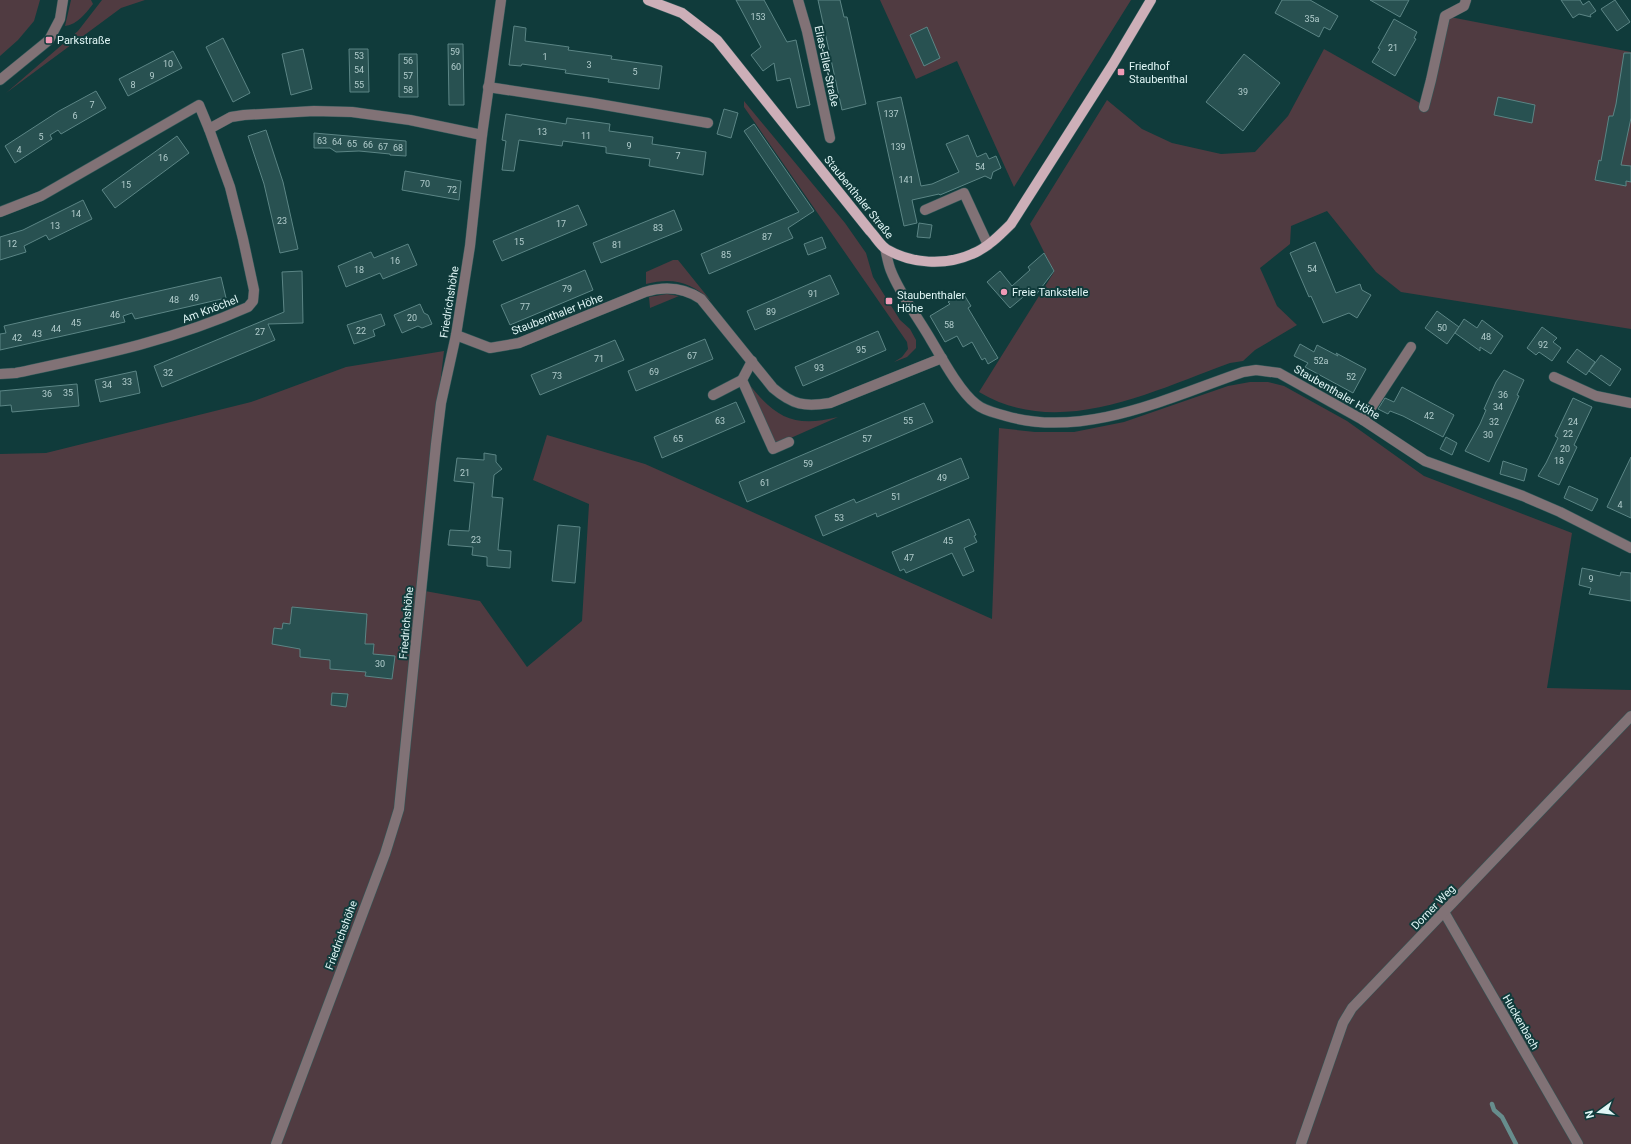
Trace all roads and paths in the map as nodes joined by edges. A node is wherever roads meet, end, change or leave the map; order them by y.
1 (63, 0) edge
2 (501, 0) edge
3 (648, 0) edge
4 (798, 0) edge
5 (1151, 0) edge
6 (1466, 0) edge
7 (0, 80) edge
8 (488, 87) junction
9 (1424, 107) dead end
10 (708, 123) dead end
11 (209, 129) junction
12 (482, 135) junction
13 (830, 138) dead end
14 (925, 210) dead end
15 (0, 212) edge
16 (988, 245) junction
17 (885, 248) junction
18 (456, 335) junction
19 (1412, 347) dead end
20 (942, 358) junction
21 (752, 361) junction
22 (0, 374) edge
23 (1554, 377) dead end
24 (742, 380) junction
25 (713, 395) dead end
26 (1631, 403) edge
27 (1363, 420) junction
28 (789, 442) dead end
29 (1631, 548) edge
30 (1631, 716) edge
31 (1444, 912) junction
32 (276, 1144) edge
33 (1302, 1144) edge
34 (1578, 1144) edge

1 - 7 street
2 - 8 street, Friedrichshöhe
3 - 17 main road, Staubenthaler Straße
4 - 13 street, Elias-Eller-Straße
5 - 16 main road, Staubenthaler Straße
6 - 9 street
8 - 10 street
8 - 12 street, Friedrichshöhe
11 - 12 street
11 - 15 street, Am Knöchel
11 - 22 street, Am Knöchel
12 - 18 street, Friedrichshöhe
14 - 16 street
16 - 17 main road, Staubenthaler Straße
17 - 20 street, Staubenthaler Höhe
18 - 21 street, Staubenthaler Höhe
18 - 32 street, Friedrichshöhe
19 - 27 street
20 - 21 street, Staubenthaler Höhe
20 - 27 street, Staubenthaler Höhe
21 - 24 street
23 - 26 street
24 - 25 street
24 - 28 street
27 - 29 street, Staubenthaler Höhe
30 - 31 street, Dorner Weg
31 - 33 street, Dorner Weg
31 - 34 street, Huckenbach

